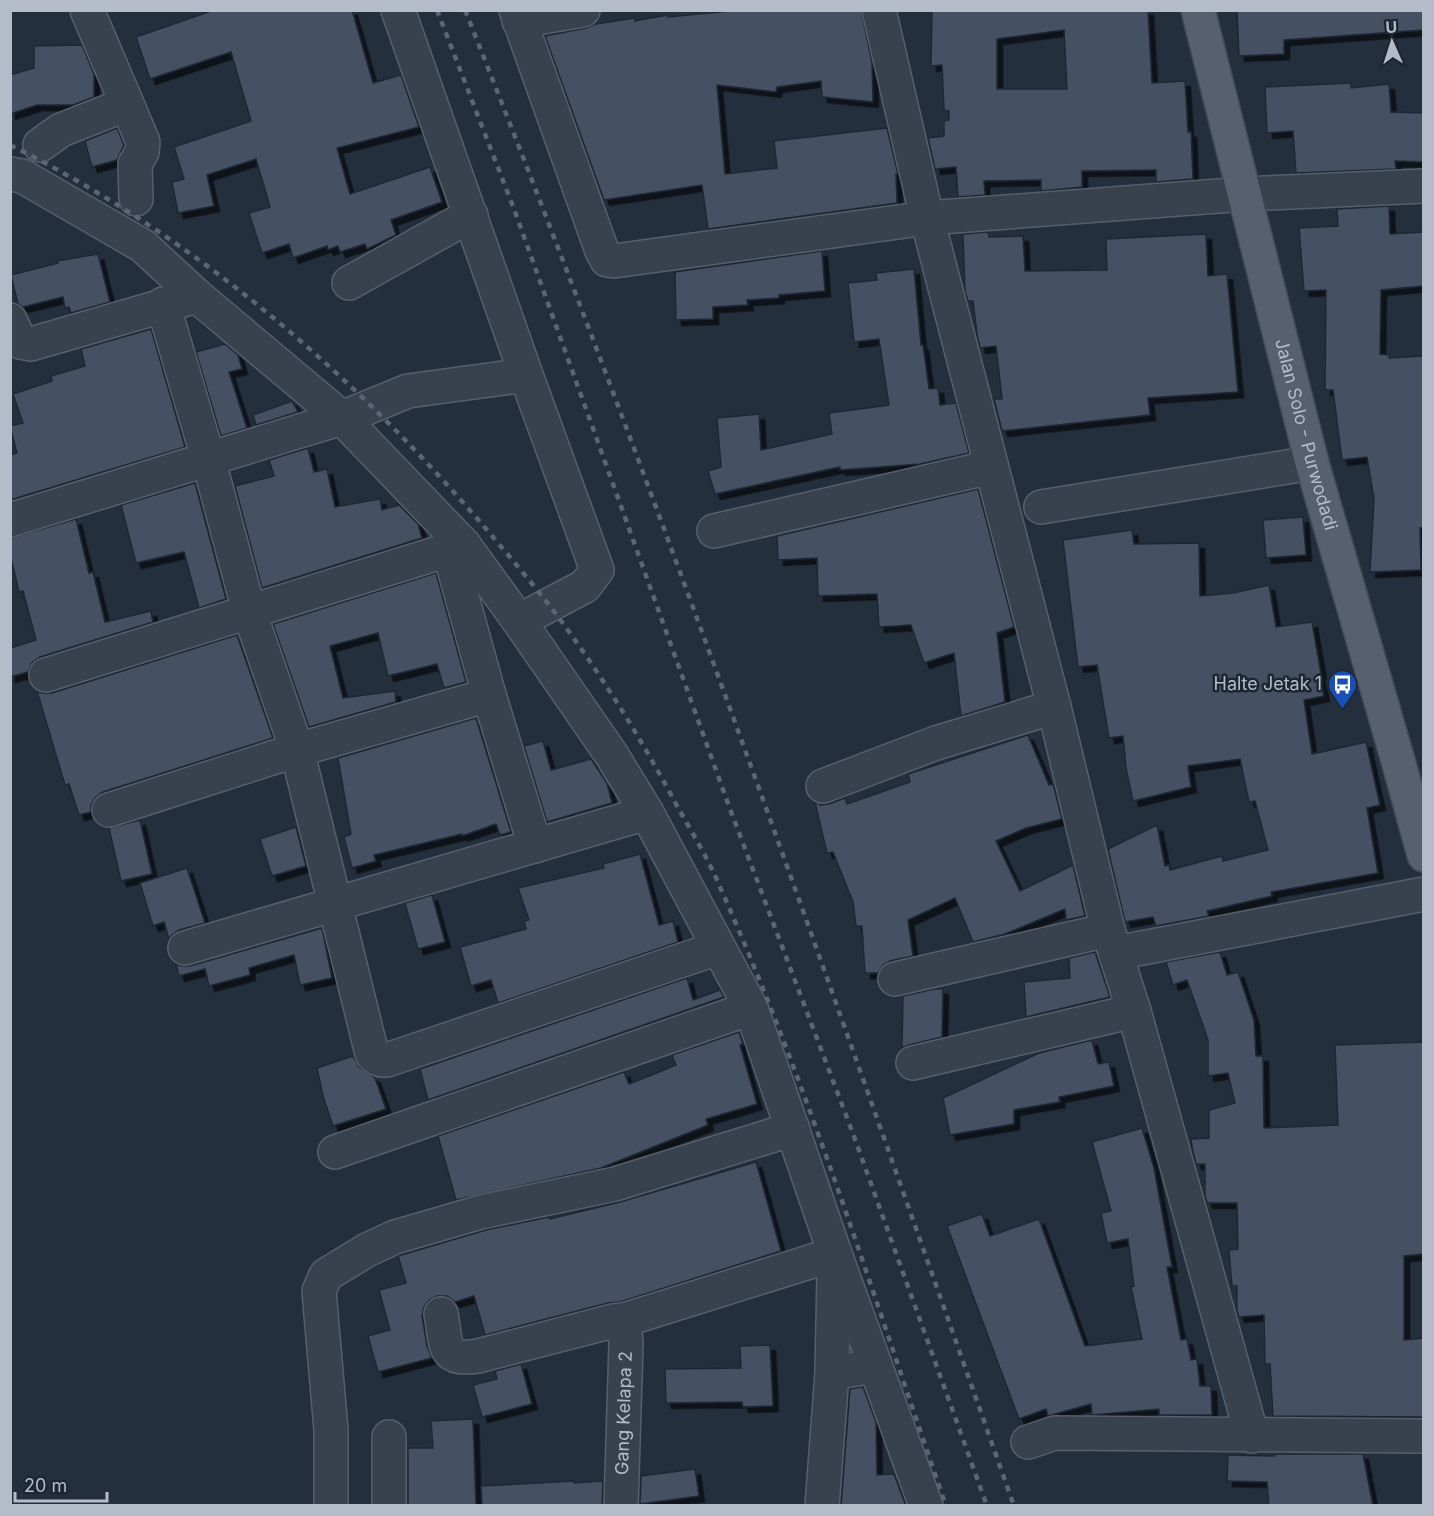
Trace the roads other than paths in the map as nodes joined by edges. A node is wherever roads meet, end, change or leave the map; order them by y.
1 (87, 10) edge
2 (398, 10) edge
3 (583, 10) edge
4 (879, 10) edge
5 (1198, 10) edge
6 (517, 16) edge
7 (128, 104) junction
8 (40, 146) dead end
9 (10, 174) edge
10 (1424, 186) edge
11 (1245, 194) junction
12 (135, 199) dead end
13 (471, 215) junction
14 (927, 218) junction
15 (349, 283) dead end
16 (197, 296) junction
17 (163, 304) junction
18 (10, 320) edge
19 (526, 375) junction
20 (342, 418) junction
21 (208, 458) junction
22 (1312, 463) junction
23 (991, 467) junction
24 (1041, 507) dead end
25 (10, 520) edge
26 (714, 531) dead end
27 (456, 548) junction
28 (249, 611) junction
29 (519, 621) junction
30 (46, 675) dead end
31 (489, 695) junction
32 (1054, 707) junction
33 (297, 750) junction
34 (1412, 764) edge
35 (823, 786) dead end
36 (109, 810) dead end
37 (647, 813) junction
38 (535, 846) junction
39 (1424, 855) edge
40 (1424, 894) edge
41 (334, 906) junction
42 (1112, 941) junction
43 (185, 948) dead end
44 (718, 948) junction
45 (895, 979) dead end
46 (751, 1008) junction
47 (1134, 1011) junction
48 (913, 1063) dead end
49 (793, 1129) junction
50 (335, 1152) dead end
51 (835, 1254) junction
52 (441, 1314) dead end
53 (624, 1320) junction
54 (875, 1366) junction
55 (832, 1373) junction
56 (1252, 1436) junction
57 (1424, 1436) edge
58 (389, 1437) dead end
59 (1028, 1442) dead end
60 (331, 1506) edge
61 (389, 1506) edge
62 (621, 1506) edge
63 (822, 1506) edge
64 (926, 1506) edge

1 - 7 street
2 - 13 street
3 - 6 street
4 - 14 street
5 - 11 main road, Jalan Solo - Purwodadi
6 - 14 street
7 - 8 street
7 - 12 street
9 - 16 street
10 - 11 street
11 - 14 street
11 - 22 main road, Jalan Solo - Purwodadi
13 - 15 street
13 - 19 street
14 - 23 street
16 - 17 street
16 - 20 street
17 - 18 street
17 - 21 street
19 - 20 street
19 - 29 street
20 - 21 street
20 - 27 street
21 - 25 street
21 - 28 street
22 - 24 street
22 - 34 main road, Jalan Solo - Purwodadi
23 - 26 street
23 - 32 street
27 - 28 street
27 - 29 street
27 - 31 street
28 - 30 street
28 - 33 street
29 - 37 street
31 - 33 street
31 - 38 street
32 - 35 street
32 - 42 street
33 - 36 street
33 - 41 street
34 - 39 main road, Jalan Solo - Purwodadi
37 - 38 street
37 - 44 street
38 - 41 street
40 - 42 street
41 - 43 street
41 - 44 street
42 - 45 street
42 - 47 street
44 - 46 street
46 - 49 street
46 - 50 street
47 - 48 street
47 - 56 street
49 - 51 street
49 - 60 street
51 - 53 street
51 - 54 street
51 - 55 street
52 - 53 street
53 - 62 street, Gang Kelapa 2
54 - 55 street
54 - 64 street
55 - 63 street
56 - 57 street
56 - 59 street
58 - 61 street

